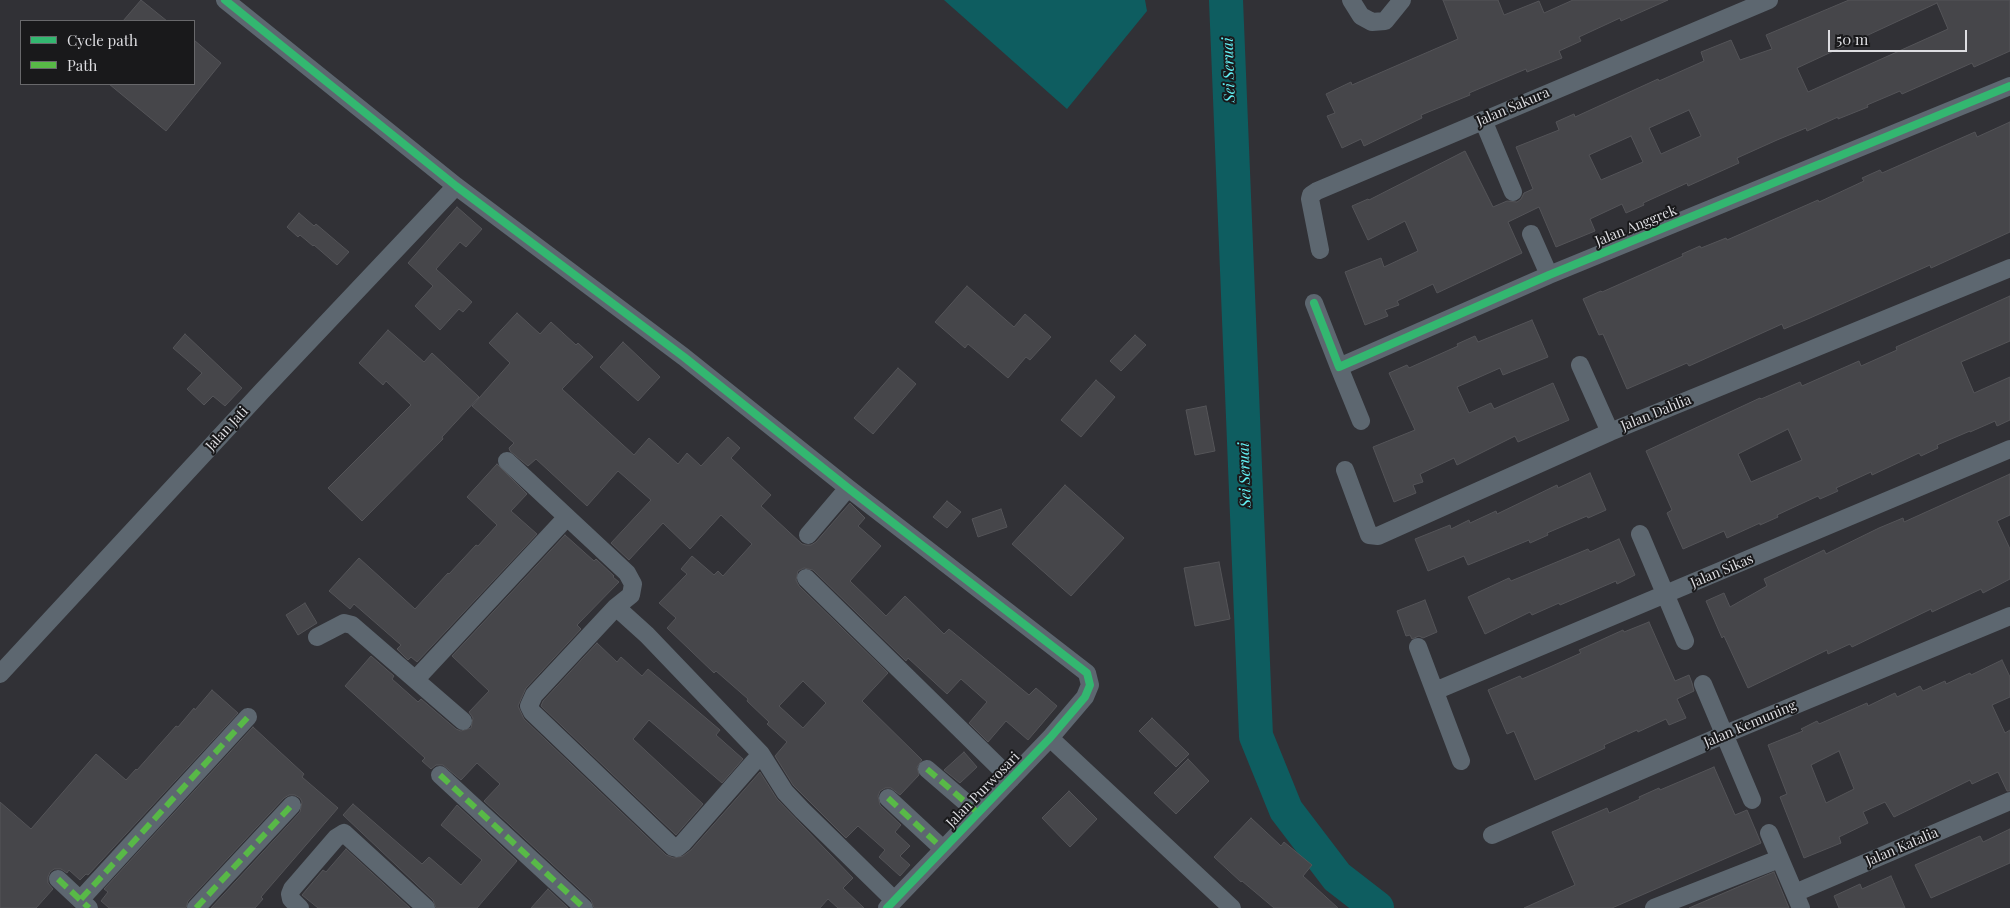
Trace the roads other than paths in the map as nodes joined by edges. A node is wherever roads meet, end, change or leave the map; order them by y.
1 (225, 0) edge
2 (1351, 0) edge
3 (1402, 0) edge
4 (1769, 0) edge
5 (2010, 86) edge
6 (1483, 120) junction
7 (456, 186) junction
8 (1513, 192) dead end
9 (1531, 234) dead end
10 (1320, 250) dead end
11 (2010, 268) edge
12 (1549, 275) junction
13 (1314, 303) dead end
14 (1580, 365) dead end
15 (1339, 367) junction
16 (1361, 421) dead end
17 (1610, 432) junction
18 (2010, 449) edge
19 (507, 461) dead end
20 (1344, 470) dead end
21 (848, 488) junction
22 (567, 517) junction
23 (808, 534) dead end
24 (1640, 534) dead end
25 (806, 578) dead end
26 (1667, 594) junction
27 (616, 607) junction
28 (2010, 616) edge
29 (318, 637) dead end
30 (1685, 641) dead end
31 (1418, 647) dead end
32 (0, 674) edge
33 (416, 679) junction
34 (1703, 684) dead end
35 (1435, 691) junction
36 (248, 717) dead end
37 (463, 721) dead end
38 (1723, 735) junction
39 (1050, 738) junction
40 (761, 754) junction
41 (1461, 761) dead end
42 (928, 769) dead end
43 (440, 775) dead end
44 (1011, 779) junction
45 (888, 798) dead end
46 (1752, 800) dead end
47 (2010, 801) edge
48 (292, 805) dead end
49 (978, 813) junction
50 (1768, 833) dead end
51 (1492, 835) dead end
52 (943, 849) junction
53 (1779, 859) junction
54 (58, 879) dead end
55 (1798, 901) edge
56 (85, 904) edge
57 (890, 904) edge
58 (196, 908) edge
59 (300, 908) edge
60 (426, 908) edge
61 (584, 908) edge
62 (1232, 908) edge
63 (1654, 908) edge

1 - 7 street
2 - 3 street
4 - 6 street, Jalan Sakura
5 - 12 street, Jalan Anggrek
6 - 8 street
6 - 10 street, Jalan Sakura
7 - 21 street
7 - 32 street, Jalan Jati
9 - 12 street
11 - 17 street, Jalan Dahlia
12 - 15 street, Jalan Anggrek
13 - 15 street
14 - 17 street
15 - 16 street
17 - 20 street, Jalan Dahlia
18 - 26 street, Jalan Sikas
19 - 22 street
21 - 23 street
21 - 39 street, Jalan Purwosari
22 - 27 street
22 - 33 street
24 - 26 street
25 - 44 street
26 - 30 street
26 - 35 street, Jalan Sikas
27 - 40 street
27 - 40 street
28 - 38 street, Jalan Kemuning
29 - 33 street
31 - 35 street
33 - 37 street
34 - 38 street
35 - 41 street
36 - 56 street
38 - 46 street
38 - 51 street, Jalan Kemuning
39 - 44 street, Jalan Purwosari
39 - 62 street
40 - 57 street
42 - 49 street
43 - 61 street
44 - 49 street, Jalan Purwosari
45 - 52 street
47 - 55 street, Jalan Katalia
48 - 58 street
49 - 52 street, Jalan Purwosari
50 - 53 street
52 - 57 street, Jalan Purwosari
53 - 55 street
53 - 63 street
54 - 56 street
59 - 60 street

